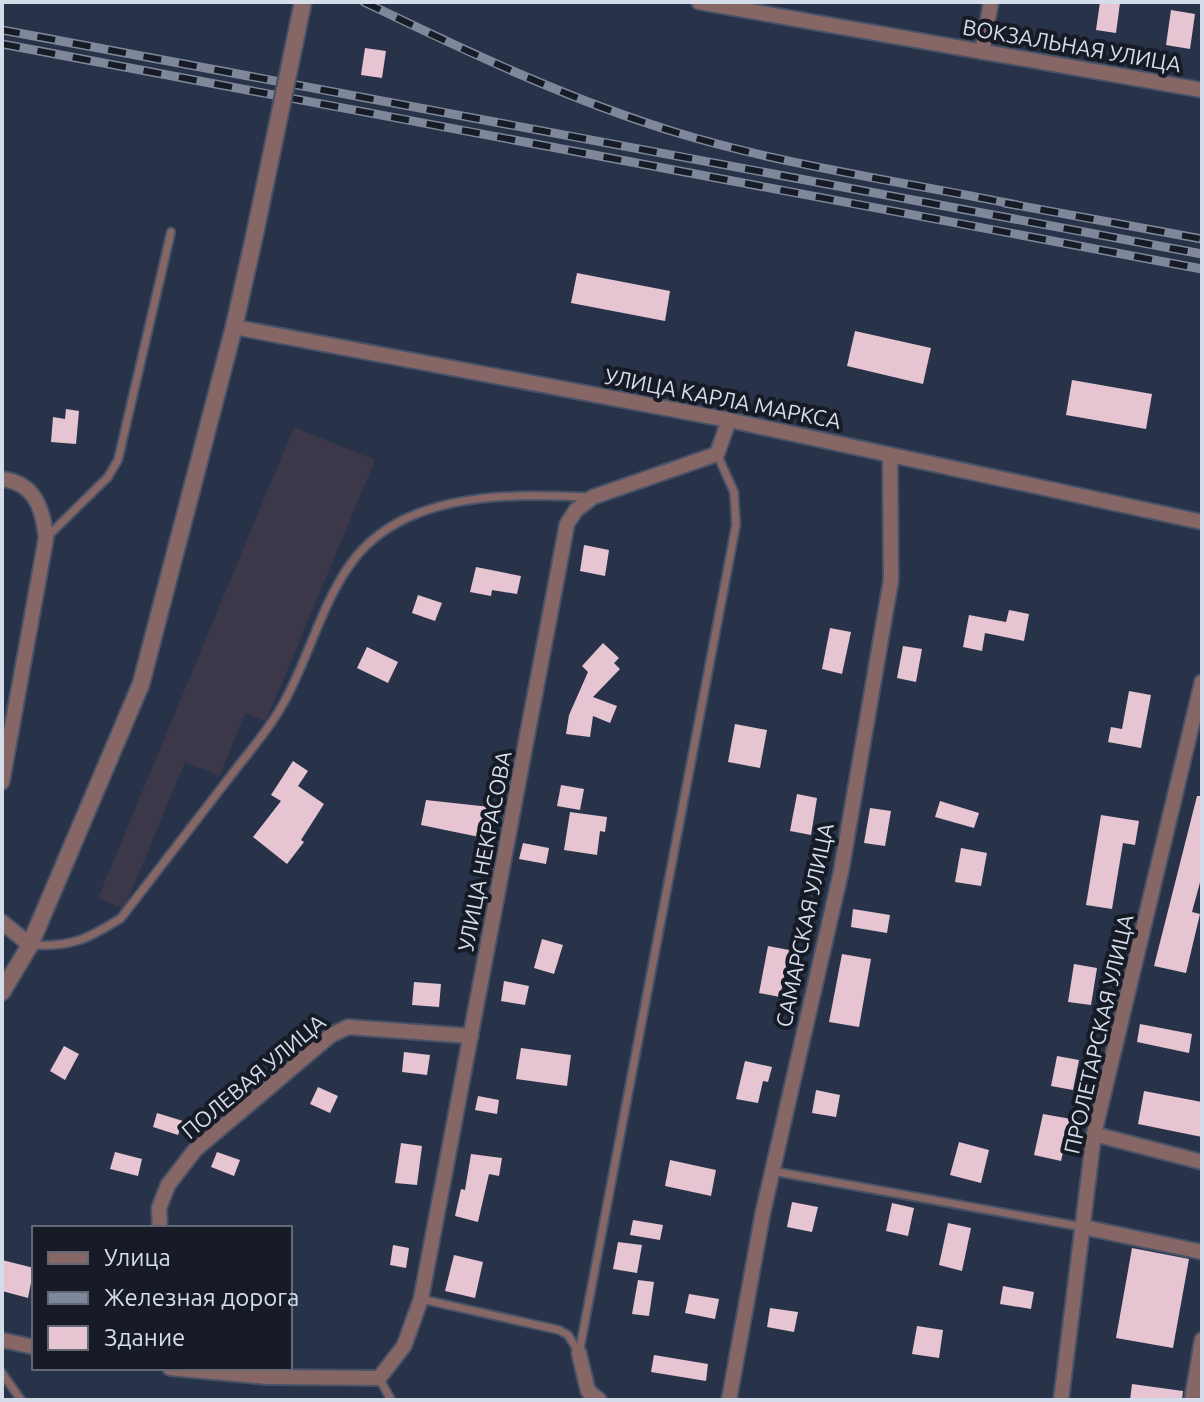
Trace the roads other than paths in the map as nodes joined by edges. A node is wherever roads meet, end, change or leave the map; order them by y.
1 (303, 2) edge
2 (699, 2) edge
3 (991, 2) edge
4 (982, 52) junction
5 (1202, 90) edge
6 (171, 232) dead end
7 (234, 327) junction
8 (729, 420) junction
9 (717, 454) junction
10 (890, 455) junction
11 (2, 479) edge
12 (593, 497) junction
13 (1202, 522) edge
14 (46, 538) junction
15 (1202, 682) edge
16 (2, 782) edge
17 (2, 922) edge
18 (30, 945) junction
19 (2, 992) edge
20 (471, 1036) junction
21 (1094, 1134) junction
22 (1202, 1162) edge
23 (772, 1171) junction
24 (160, 1226) edge
25 (1083, 1227) junction
26 (1202, 1252) edge
27 (421, 1299) junction
28 (2, 1340) edge
29 (1202, 1340) edge
30 (32, 1347) edge
31 (579, 1353) junction
32 (200, 1370) edge
33 (2, 1373) edge
34 (379, 1378) junction
35 (21, 1400) edge
36 (391, 1400) edge
37 (599, 1400) edge
38 (729, 1400) edge
39 (1061, 1400) edge
40 (1192, 1400) edge

1 - 7 street, bridge
2 - 4 street, ВОКЗАЛЬНАЯ УЛИЦА
3 - 4 street
4 - 5 street, ВОКЗАЛЬНАЯ УЛИЦА
6 - 14 lane
7 - 8 street, УЛИЦА КАРЛА МАРКСА
7 - 18 street
8 - 9 street
8 - 10 street, УЛИЦА КАРЛА МАРКСА
9 - 12 street
9 - 31 lane
10 - 13 street, УЛИЦА КАРЛА МАРКСА
10 - 23 street, САМАРСКАЯ УЛИЦА
11 - 14 street
12 - 18 lane
12 - 20 street, УЛИЦА НЕКРАСОВА
14 - 16 street
15 - 21 street, ПРОЛЕТАРСКАЯ УЛИЦА
17 - 18 street
18 - 19 street
20 - 24 street, ПОЛЕВАЯ УЛИЦА
20 - 27 street, УЛИЦА НЕКРАСОВА
21 - 22 street
21 - 25 street, ПРОЛЕТАРСКАЯ УЛИЦА
23 - 25 lane
23 - 38 street, САМАРСКАЯ УЛИЦА
25 - 26 street
25 - 39 street, ПРОЛЕТАРСКАЯ УЛИЦА
27 - 31 lane
27 - 34 street, УЛИЦА НЕКРАСОВА
28 - 30 street
29 - 40 street
31 - 37 street
32 - 34 street
33 - 35 lane
34 - 36 lane

